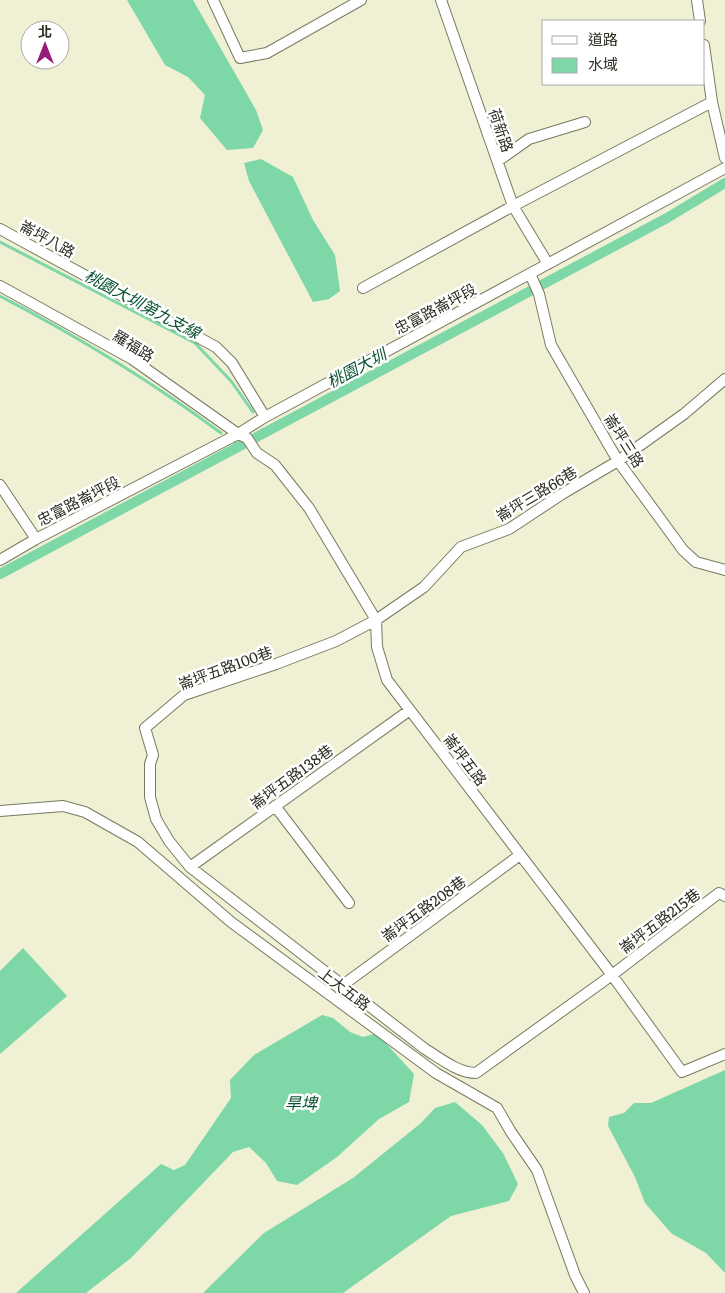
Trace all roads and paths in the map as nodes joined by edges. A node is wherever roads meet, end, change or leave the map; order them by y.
1 (213, 0) edge
2 (361, 0) edge
3 (441, 0) edge
4 (697, 0) edge
5 (700, 20) edge
6 (705, 52) edge
7 (712, 102) junction
8 (585, 122) dead end
9 (725, 158) edge
10 (498, 161) junction
11 (725, 168) edge
12 (513, 206) junction
13 (0, 229) edge
14 (548, 264) junction
15 (531, 276) junction
16 (0, 286) edge
17 (363, 288) dead end
18 (725, 379) edge
19 (265, 417) junction
20 (242, 436) junction
21 (618, 461) junction
22 (0, 485) edge
23 (36, 539) junction
24 (0, 560) edge
25 (725, 570) edge
26 (376, 620) junction
27 (410, 710) junction
28 (275, 806) junction
29 (0, 811) edge
30 (520, 855) junction
31 (190, 867) junction
32 (725, 896) edge
33 (350, 903) dead end
34 (612, 975) junction
35 (343, 985) junction
36 (725, 1054) edge
37 (457, 1068) junction
38 (461, 1086) junction
39 (584, 1293) edge

1 - 2 street
3 - 10 street, 荷新路
4 - 5 street
6 - 7 street
7 - 9 street
7 - 12 street
8 - 10 street
10 - 12 street, 荷新路
11 - 14 street, 忠富路崙坪段
12 - 14 street, 荷新路
12 - 17 street
13 - 19 street, 崙坪八路
14 - 15 street, 忠富路崙坪段
15 - 19 street, 忠富路崙坪段
15 - 21 street, 崙坪三路
16 - 20 street, 羅福路
18 - 21 street, 崙坪三路66巷
19 - 20 street, 忠富路崙坪段
20 - 23 street, 忠富路崙坪段
20 - 26 street, 崙坪五路
21 - 25 street, 崙坪三路
21 - 26 street, 崙坪三路66巷
22 - 23 street
23 - 24 street, 忠富路崙坪段
26 - 27 street, 崙坪五路
26 - 31 street, 崙坪五路100巷
27 - 28 street, 崙坪五路138巷
27 - 30 street, 崙坪五路
28 - 31 street, 崙坪五路138巷
28 - 33 street
29 - 38 street, 上大五路
30 - 34 street, 崙坪五路
30 - 35 street, 崙坪五路208巷
31 - 35 street
32 - 34 street, 崙坪五路215巷
34 - 36 street, 崙坪五路
34 - 37 street
35 - 37 street
37 - 38 street
38 - 39 street, 上大五路

